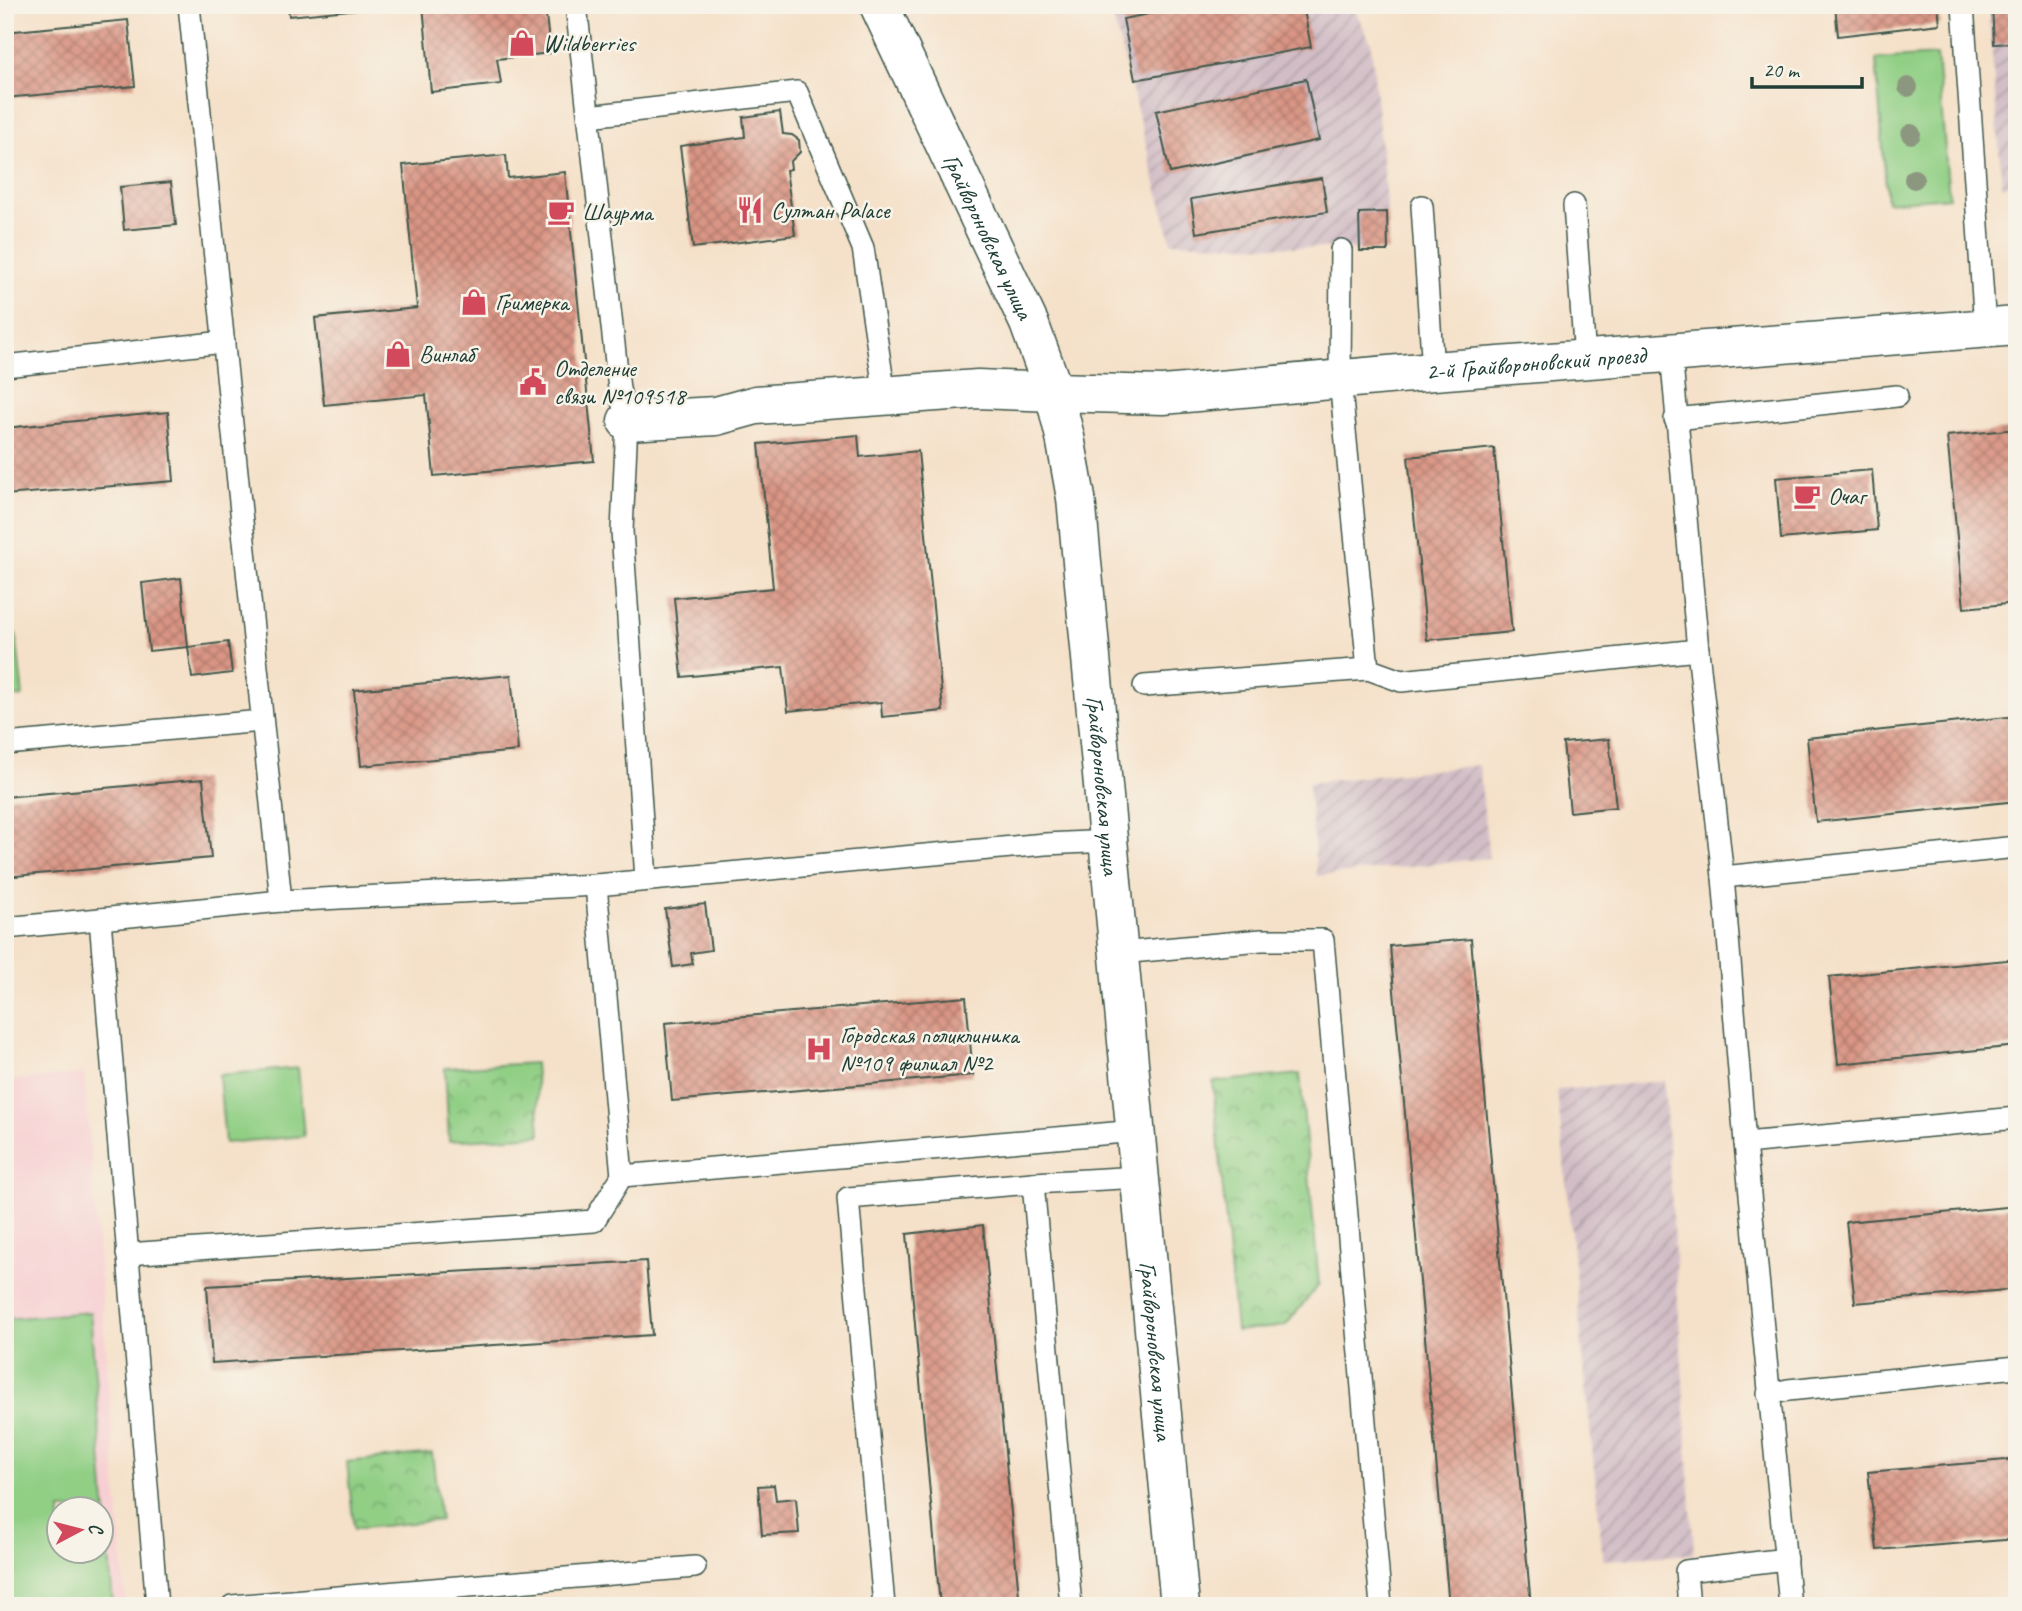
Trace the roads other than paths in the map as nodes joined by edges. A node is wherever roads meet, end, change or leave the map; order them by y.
1 (189, 5) edge
2 (576, 5) edge
3 (879, 5) edge
4 (1963, 5) edge
5 (589, 116) junction
6 (1574, 205) dead end
7 (1422, 206) dead end
8 (1341, 250) dead end
9 (2001, 327) edge
10 (224, 342) junction
11 (1671, 353) junction
12 (1585, 359) junction
13 (5, 366) edge
14 (1433, 371) junction
15 (1340, 379) junction
16 (1054, 392) junction
17 (885, 396) junction
18 (1897, 396) dead end
19 (1675, 419) junction
20 (627, 421) junction
21 (1698, 650) junction
22 (1368, 669) junction
23 (1144, 686) dead end
24 (262, 721) junction
25 (5, 744) edge
26 (1110, 841) junction
27 (2017, 847) edge
28 (1723, 877) junction
29 (646, 879) junction
30 (596, 885) junction
31 (281, 901) junction
32 (100, 919) junction
33 (5, 928) edge
34 (1120, 953) junction
35 (2017, 1118) edge
36 (1136, 1131) junction
37 (1745, 1143) junction
38 (622, 1176) junction
39 (1140, 1177) junction
40 (1033, 1183) junction
41 (127, 1254) junction
42 (2017, 1367) edge
43 (1768, 1394) junction
44 (1786, 1559) junction
45 (695, 1567) dead end
46 (157, 1606) edge
47 (232, 1606) edge
48 (884, 1606) edge
49 (1071, 1606) edge
50 (1180, 1606) edge
51 (1381, 1606) edge
52 (1689, 1606) edge
53 (1790, 1606) edge

1 - 10 lane
2 - 5 lane
3 - 16 main road, Грайвороновская улица
4 - 9 lane
5 - 17 lane
5 - 20 lane
6 - 12 lane
7 - 14 lane
8 - 15 lane
9 - 11 main road, 2-й Грайвороновский проезд
10 - 13 lane
10 - 24 lane
11 - 12 main road, 2-й Грайвороновский проезд
11 - 19 lane
12 - 14 main road, 2-й Грайвороновский проезд
14 - 15 main road, 2-й Грайвороновский проезд
15 - 16 main road, 2-й Грайвороновский проезд
15 - 22 lane
16 - 17 main road, 2-й Грайвороновский проезд
16 - 26 main road, Грайвороновская улица
17 - 20 main road, 2-й Грайвороновский проезд
18 - 19 lane
19 - 21 lane
20 - 29 lane
21 - 22 lane
21 - 28 lane
22 - 23 lane
24 - 25 lane
24 - 31 lane
26 - 29 lane
26 - 34 main road, Грайвороновская улица
27 - 28 lane
28 - 37 lane
29 - 30 lane
30 - 31 lane
30 - 38 lane
31 - 32 lane
32 - 33 lane
32 - 41 lane
34 - 36 main road, Грайвороновская улица
34 - 51 lane
35 - 37 lane
36 - 38 lane
36 - 39 main road, Грайвороновская улица
37 - 43 lane
38 - 41 lane
39 - 40 lane
39 - 50 main road, Грайвороновская улица
40 - 48 lane
40 - 49 lane
41 - 46 lane
42 - 43 lane
43 - 44 lane
44 - 52 lane
44 - 53 lane
45 - 47 lane

